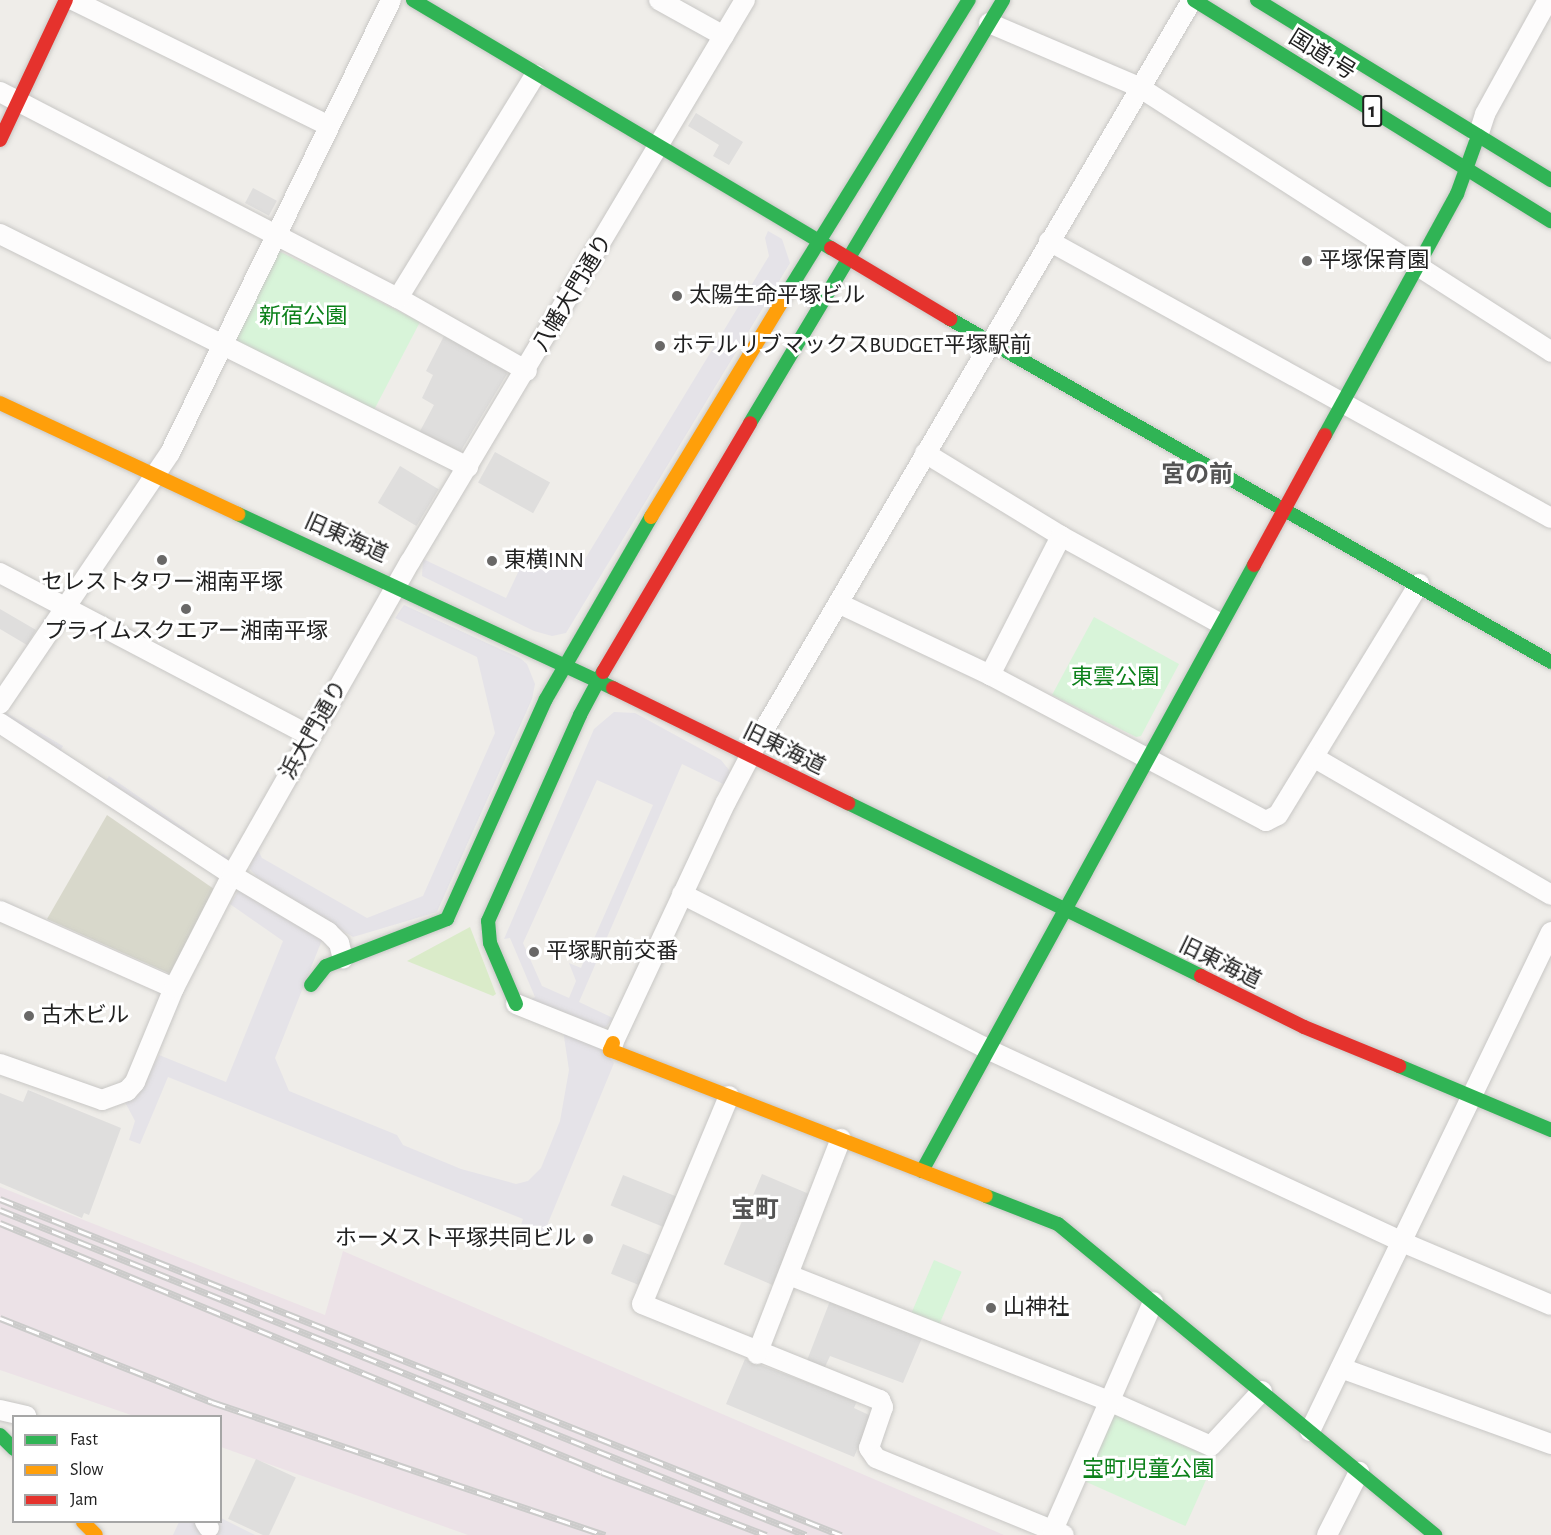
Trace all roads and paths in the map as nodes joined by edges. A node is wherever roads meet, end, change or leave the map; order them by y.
1 (66, 0) edge
2 (73, 0) edge
3 (391, 0) edge
4 (412, 0) edge
5 (659, 0) edge
6 (745, 0) edge
7 (1003, 0) edge
8 (1193, 0) edge
9 (1257, 0) edge
10 (1548, 0) edge
11 (960, 3) edge
12 (989, 23) junction
13 (724, 36) junction
14 (535, 75) junction
15 (1139, 87) junction
16 (0, 92) edge
17 (19, 100) junction
18 (329, 126) junction
19 (1478, 136) junction
20 (0, 140) edge
21 (659, 148) junction
22 (1467, 169) junction
23 (1551, 180) edge
24 (1551, 221) edge
25 (0, 234) edge
26 (277, 234) junction
27 (1049, 242) junction
28 (819, 243) junction
29 (846, 258) junction
30 (1414, 266) junction
31 (398, 298) junction
32 (989, 342) junction
33 (222, 344) junction
34 (1551, 352) edge
35 (527, 371) junction
36 (1341, 401) junction
37 (0, 403) edge
38 (925, 453) junction
39 (468, 467) junction
40 (154, 475) junction
41 (1282, 508) junction
42 (1551, 518) edge
43 (1061, 536) junction
44 (0, 573) edge
45 (1419, 584) junction
46 (397, 585) junction
47 (840, 603) junction
48 (62, 607) junction
49 (1219, 623) junction
50 (1551, 662) edge
51 (563, 666) junction
52 (990, 675) junction
53 (597, 681) junction
54 (0, 704) edge
55 (0, 723) edge
56 (310, 736) junction
57 (750, 756) junction
58 (1148, 756) junction
59 (1315, 759) junction
60 (232, 874) junction
61 (682, 894) junction
62 (1551, 895) edge
63 (0, 911) edge
64 (1064, 911) junction
65 (1550, 936) edge
66 (343, 959) junction
67 (311, 985) dead end
68 (174, 988) junction
69 (516, 1004) joint
70 (613, 1043) junction
71 (987, 1049) junction
72 (0, 1064) edge
73 (729, 1096) junction
74 (1472, 1096) junction
75 (1551, 1130) edge
76 (841, 1139) junction
77 (922, 1171) junction
78 (1402, 1242) junction
79 (789, 1275) junction
80 (1153, 1302) junction
81 (1551, 1305) edge
82 (757, 1353) junction
83 (1341, 1368) junction
84 (1262, 1391) junction
85 (1109, 1401) junction
86 (0, 1410) edge
87 (22, 1415) edge
88 (1310, 1431) junction
89 (0, 1435) edge
90 (1551, 1444) edge
91 (12, 1447) edge
92 (1359, 1472) junction
93 (85, 1523) edge
94 (1058, 1533) edge
95 (96, 1535) edge
96 (1327, 1535) edge
97 (1435, 1535) edge

1 - 17 main road
2 - 18 street
3 - 18 street
4 - 14 main road
5 - 13 street
6 - 13 street, 八幡大門通り
7 - 12 main road
8 - 15 street
8 - 22 main road, 国道1号 / 1
9 - 19 main road, 国道1号 / 1
10 - 19 street
11 - 28 main road
12 - 15 street
12 - 29 main road
13 - 21 street, 八幡大門通り
14 - 21 main road
14 - 31 street
15 - 27 street
15 - 30 street
16 - 17 street
17 - 20 main road
17 - 26 street
18 - 26 street
19 - 22 main road
19 - 23 main road, 国道1号 / 1
21 - 28 main road
21 - 35 street, 八幡大門通り
22 - 24 main road, 国道1号 / 1
22 - 30 main road
25 - 33 street
26 - 31 street
26 - 33 street
27 - 32 street
27 - 36 street
28 - 29 main road
28 - 51 main road
29 - 32 main road
29 - 53 main road
30 - 34 street
30 - 36 main road
31 - 35 street
32 - 38 street
32 - 41 main road
33 - 39 street
33 - 40 street
35 - 39 street, 八幡大門通り
36 - 41 main road
36 - 42 street
37 - 40 main road, 旧東海道
38 - 43 street
38 - 47 street
39 - 46 street, 八幡大門通り
40 - 46 main road, 旧東海道
40 - 48 street
41 - 45 main road
41 - 49 main road
43 - 49 street
43 - 52 street
44 - 48 street
45 - 50 main road
45 - 59 street
46 - 51 main road, 旧東海道
46 - 56 street, 浜大門通り
47 - 52 street
47 - 57 street
48 - 54 street
48 - 56 street
49 - 58 main road
51 - 53 main road, 旧東海道
51 - 66 main road
52 - 58 street
53 - 57 main road, 旧東海道
53 - 69 main road
55 - 60 street
56 - 60 street, 浜大門通り
57 - 61 street
57 - 64 main road, 旧東海道
58 - 59 street
58 - 64 main road
59 - 62 street
60 - 66 street
60 - 68 street, 浜大門通り
61 - 70 street
61 - 71 street
63 - 68 street
64 - 71 main road
64 - 74 main road, 旧東海道
65 - 74 street
66 - 67 main road
68 - 72 street, 浜大門通り
69 - 70 street
70 - 73 main road
71 - 77 main road
71 - 78 street
73 - 76 main road
73 - 82 street
74 - 75 main road, 旧東海道
74 - 78 street
76 - 77 main road
76 - 79 street
77 - 80 main road
78 - 81 street
78 - 83 street
79 - 82 street
79 - 85 street
80 - 84 main road
80 - 85 street
82 - 94 street
83 - 88 street
83 - 90 street
84 - 85 street
84 - 88 main road
85 - 94 street
86 - 87 street
88 - 92 main road
89 - 91 main road
92 - 96 street
92 - 97 main road
93 - 95 main road

